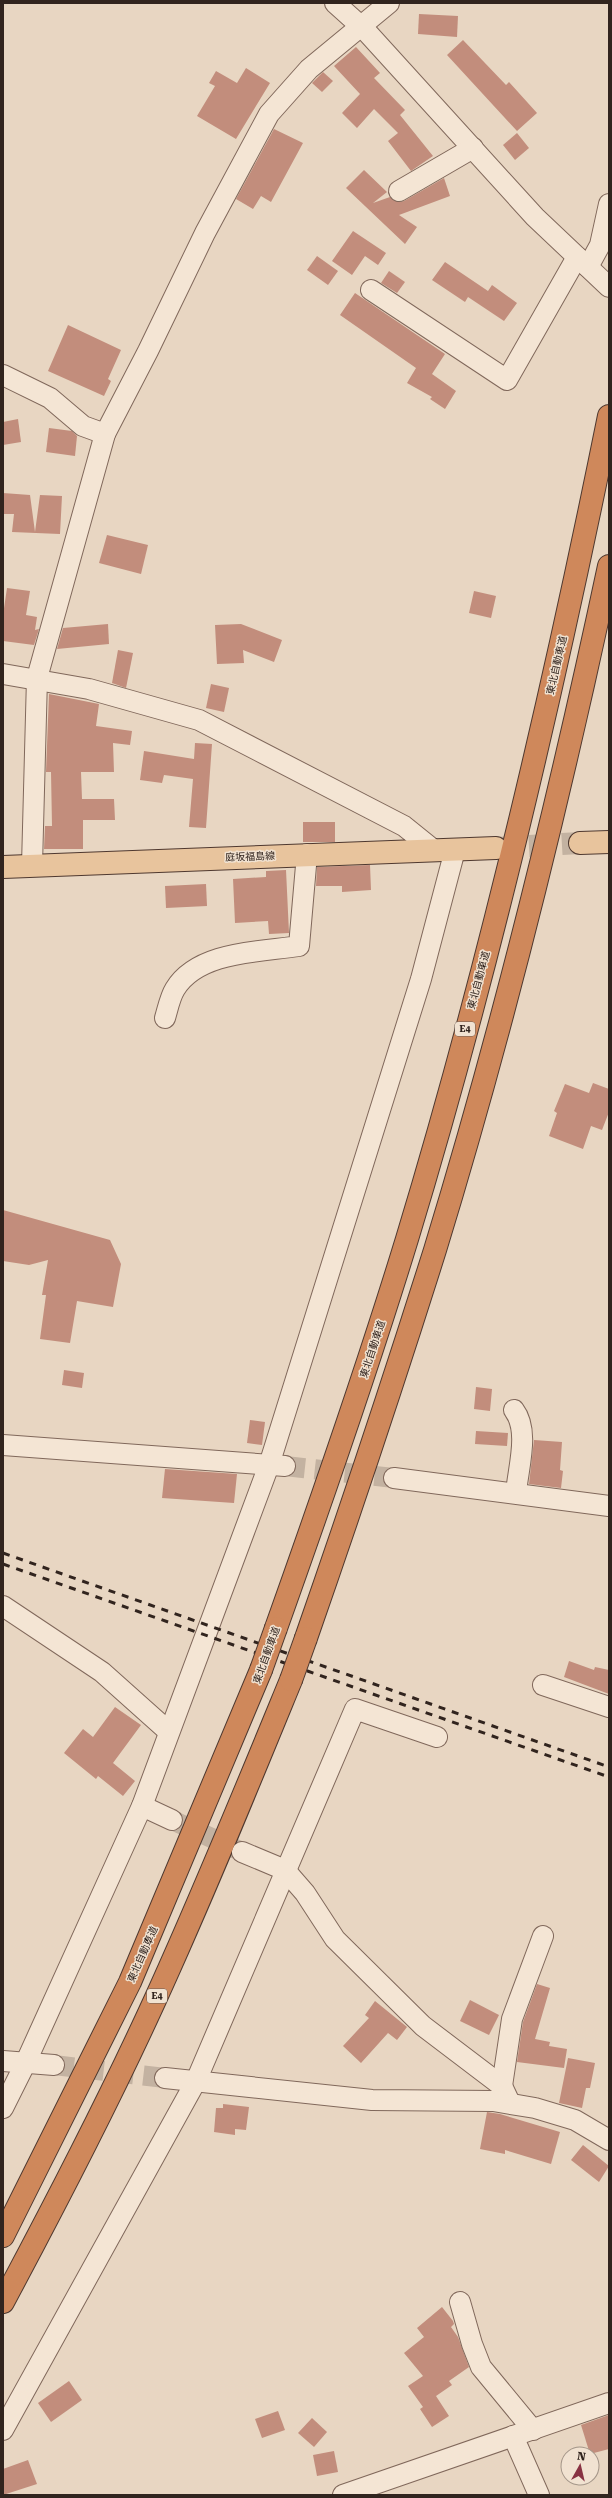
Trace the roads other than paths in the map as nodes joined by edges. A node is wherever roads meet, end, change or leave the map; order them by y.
1 (335, 3) edge
2 (389, 3) edge
3 (360, 25) junction
4 (473, 148) junction
5 (399, 192) dead end
6 (609, 204) edge
7 (583, 262) junction
8 (609, 287) edge
9 (371, 290) dead end
10 (3, 375) edge
11 (609, 416) edge
12 (105, 434) junction
13 (609, 566) edge
14 (3, 674) edge
15 (37, 678) junction
16 (609, 842) edge
17 (580, 844) tunnel mouth
18 (496, 848) tunnel mouth
19 (445, 851) junction
20 (307, 854) junction
21 (32, 865) junction
22 (3, 867) edge
23 (165, 1018) dead end
24 (514, 1410) dead end
25 (3, 1445) edge
26 (277, 1466) junction
27 (394, 1478) tunnel mouth
28 (516, 1493) junction
29 (609, 1506) edge
30 (3, 1606) edge
31 (543, 1685) dead end
32 (609, 1707) edge
33 (168, 1731) junction
34 (437, 1736) dead end
35 (142, 1806) junction
36 (172, 1820) tunnel mouth
37 (242, 1852) tunnel mouth
38 (285, 1870) junction
39 (543, 1936) dead end
40 (3, 2061) edge
41 (25, 2064) junction
42 (54, 2064) tunnel mouth
43 (165, 2078) tunnel mouth
44 (196, 2081) junction
45 (502, 2086) junction
46 (510, 2103) junction
47 (3, 2108) edge
48 (609, 2140) edge
49 (3, 2236) edge
50 (3, 2302) edge
51 (460, 2302) dead end
52 (609, 2403) edge
53 (3, 2430) edge
54 (533, 2430) junction
55 (514, 2436) junction
56 (375, 2490) edge
57 (343, 2495) edge
58 (539, 2495) edge

1 - 3 street
2 - 3 street
3 - 4 street
3 - 12 street
4 - 5 street
4 - 7 street
6 - 7 street
7 - 8 street
7 - 9 street
10 - 12 street
11 - 49 highway, 東北自動車道 / E4, bridge
12 - 15 street
13 - 50 highway, E4, bridge
14 - 15 street
15 - 19 street
15 - 21 street
16 - 17 main road
18 - 19 main road, 庭坂福島線
19 - 20 main road, 庭坂福島線
19 - 26 street
20 - 21 main road, 庭坂福島線
20 - 23 street
21 - 22 main road, 庭坂福島線
24 - 28 street
25 - 26 street
26 - 33 street
27 - 28 street
28 - 29 street
30 - 33 street
31 - 32 street
33 - 35 street
34 - 38 street
35 - 36 street
35 - 41 street
37 - 38 street
38 - 44 street
38 - 45 street
39 - 45 street
40 - 41 street
41 - 42 street
41 - 47 street
43 - 44 street
44 - 46 street
44 - 53 street
45 - 46 street
46 - 48 street
51 - 54 street
52 - 54 street
54 - 55 street
55 - 56 street
55 - 58 street
56 - 57 street

